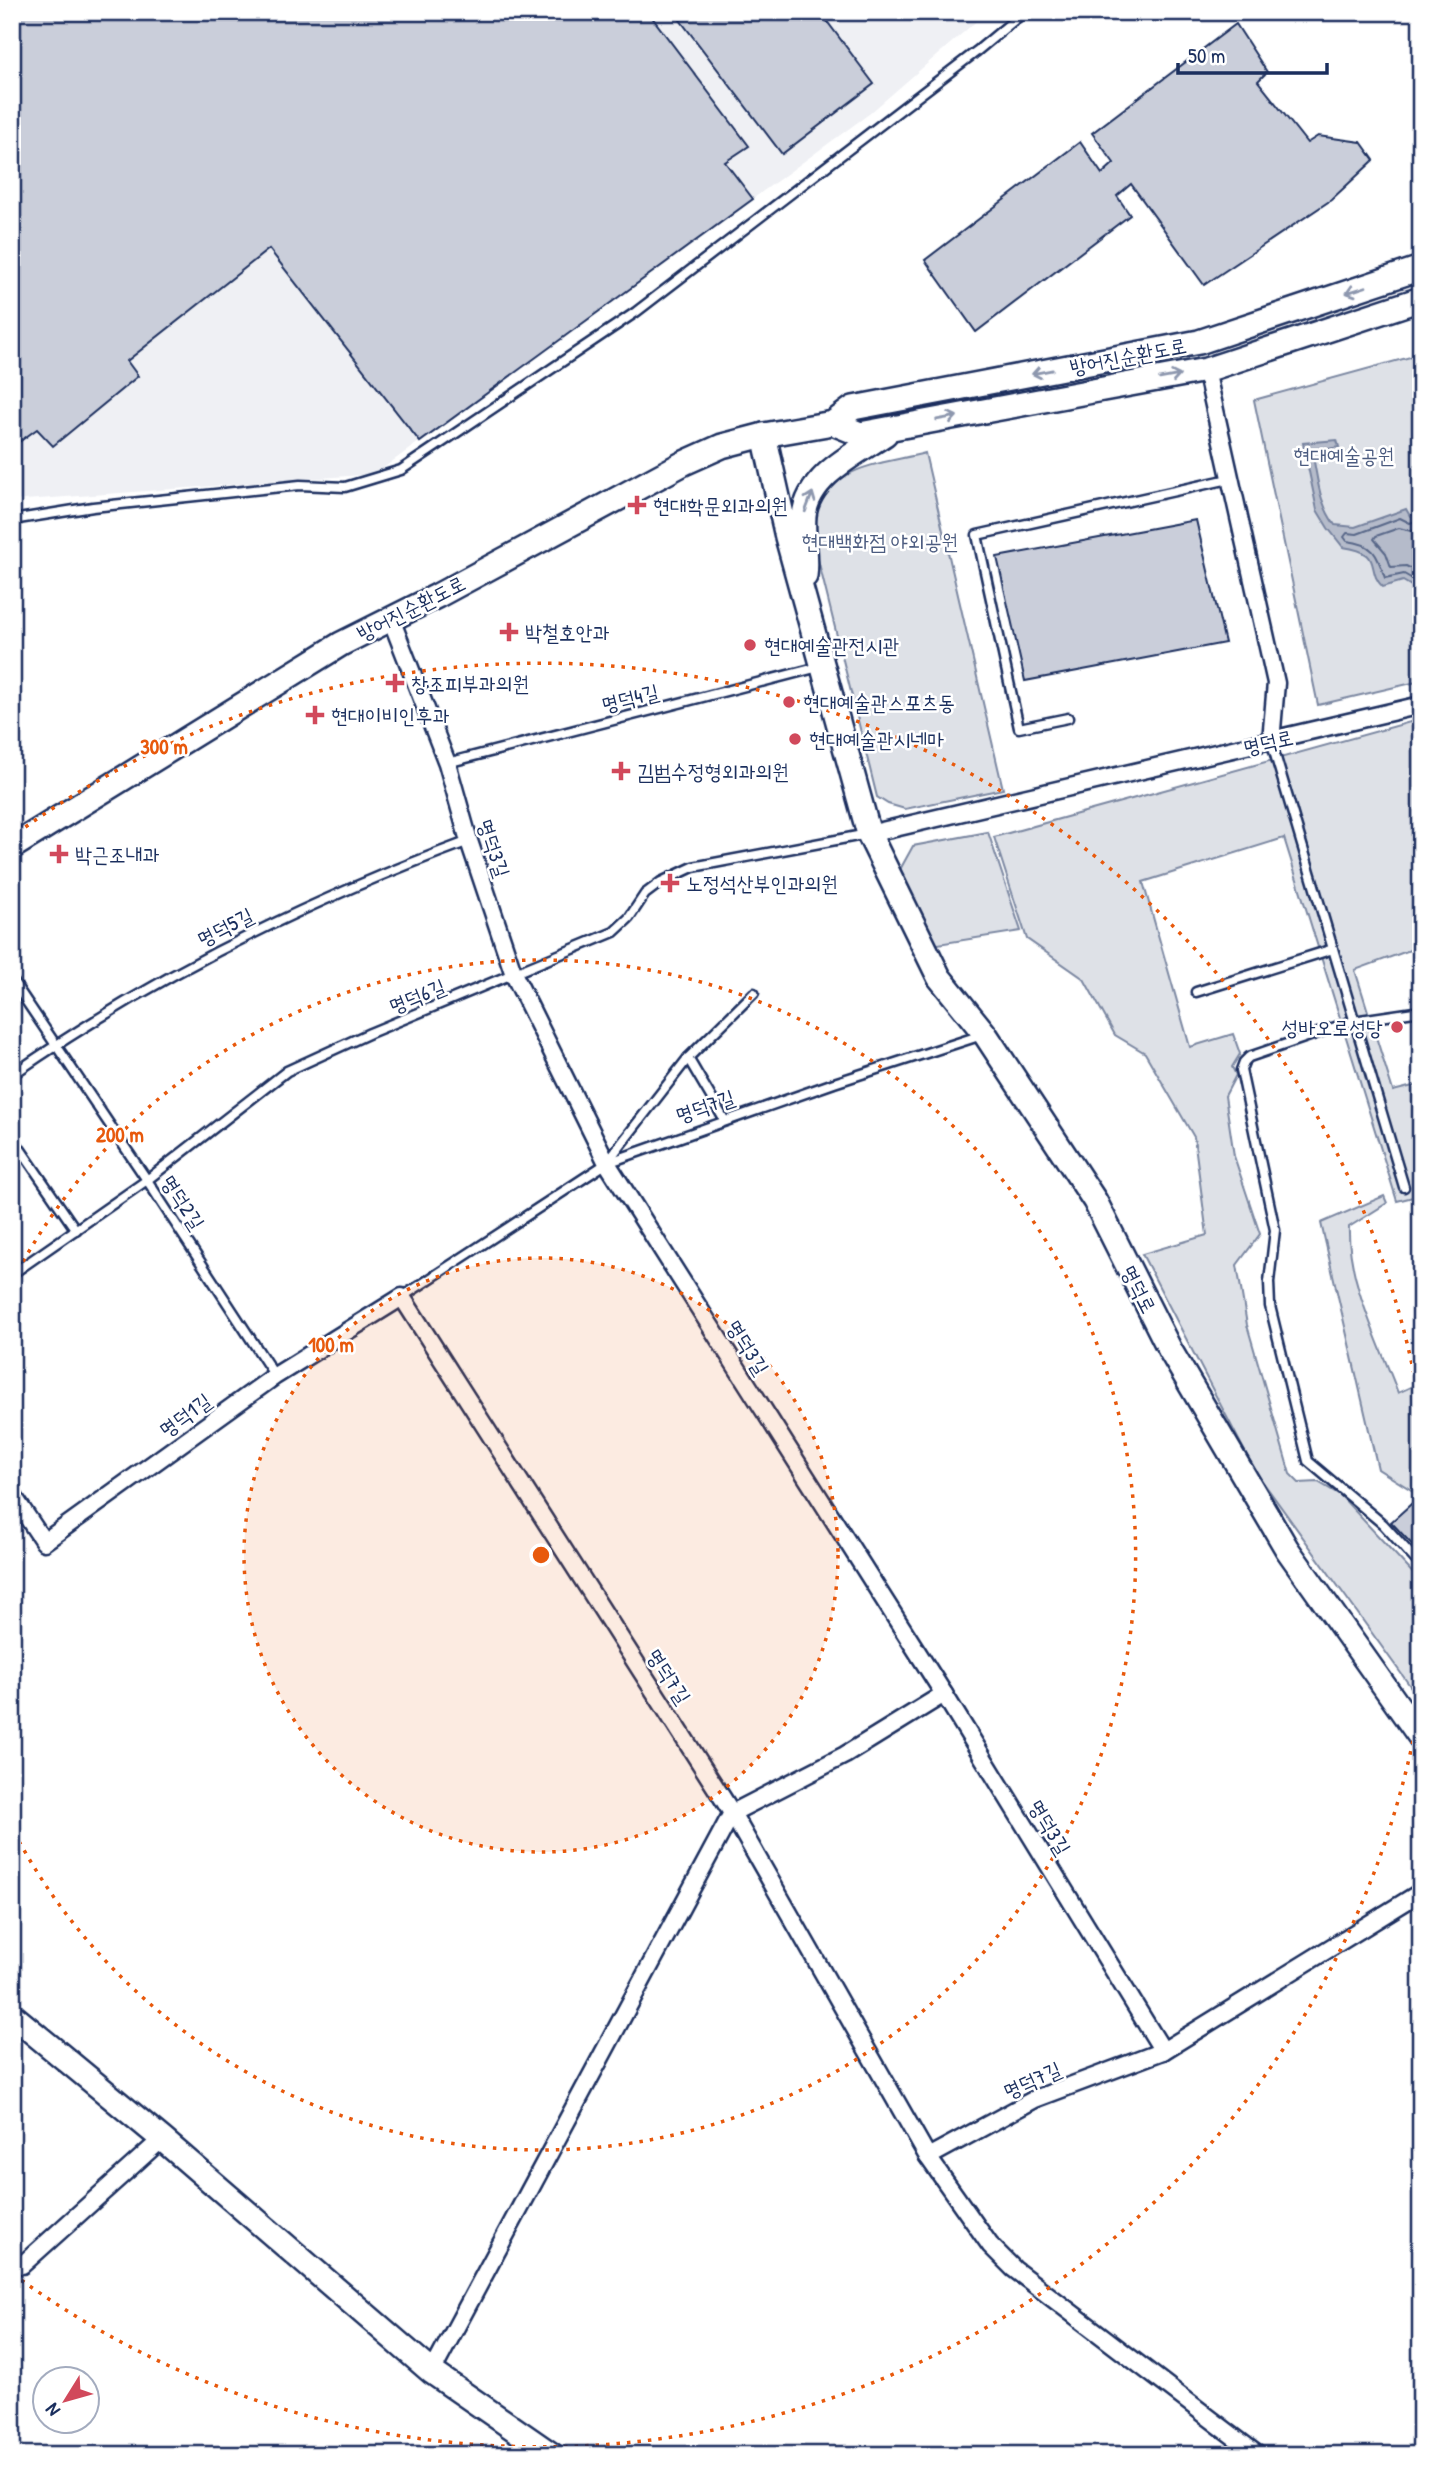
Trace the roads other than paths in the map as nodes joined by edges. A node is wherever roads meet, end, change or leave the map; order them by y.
1 (1024, 12) edge
2 (1421, 268) edge
3 (1421, 299) edge
4 (1206, 370) junction
5 (833, 423) junction
6 (894, 428) junction
7 (764, 435) junction
8 (1229, 479) junction
9 (12, 520) edge
10 (802, 593) junction
11 (391, 619) junction
12 (822, 666) junction
13 (1421, 705) edge
14 (1068, 718) dead end
15 (1271, 741) junction
16 (447, 762) junction
17 (869, 834) junction
18 (469, 841) junction
19 (12, 847) edge
20 (1333, 949) junction
21 (514, 975) junction
22 (12, 980) edge
23 (1196, 992) dead end
24 (754, 993) dead end
25 (1421, 1011) edge
26 (1353, 1021) junction
27 (985, 1034) junction
28 (55, 1045) junction
29 (688, 1058) junction
30 (12, 1075) edge
31 (725, 1121) junction
32 (12, 1137) edge
33 (607, 1163) junction
34 (147, 1180) junction
35 (1404, 1187) dead end
36 (76, 1230) junction
37 (12, 1274) edge
38 (402, 1297) junction
39 (275, 1376) junction
40 (12, 1494) edge
41 (1421, 1566) edge
42 (944, 1694) junction
43 (1421, 1738) edge
44 (732, 1813) junction
45 (1421, 1892) edge
46 (12, 2015) edge
47 (1163, 2051) junction
48 (162, 2138) junction
49 (928, 2157) junction
50 (12, 2264) edge
51 (432, 2372) junction
52 (552, 2455) edge
53 (1258, 2455) edge

1 - 9 lane
2 -> 5 street, 방어진순환도로
3 - 4 street, 방어진순환도로
6 -> 4 street, 방어진순환도로
4 - 8 street
5 - 6 street, 방어진순환도로
5 - 7 street, 방어진순환도로
10 -> 6 street
7 - 10 street, 명덕로
7 - 11 street, 방어진순환도로
8 - 14 lane
8 - 15 street
10 - 12 street, 명덕로
11 - 16 street, 명덕3길
11 - 19 street, 방어진순환도로
12 - 16 lane, 명덕4길
12 - 17 street, 명덕로
13 - 15 street, 명덕로
15 - 17 street, 명덕로
15 - 20 lane
16 - 18 street, 명덕3길
17 - 21 lane, 명덕6길
17 - 27 street, 명덕로
18 - 21 street, 명덕3길
18 - 28 lane, 명덕5길
20 - 23 lane
20 - 26 lane
21 - 33 street, 명덕3길
21 - 34 lane, 명덕6길
22 - 28 lane, 명덕2길
24 - 29 lane
25 - 26 lane
26 - 35 lane
26 - 41 lane
27 - 31 lane, 명덕7길
27 - 43 street, 명덕로
28 - 30 lane, 명덕5길
28 - 34 lane, 명덕2길
29 - 31 lane
29 - 33 lane
31 - 33 lane, 명덕7길
32 - 36 lane
33 - 38 lane, 명덕7길
33 - 42 street, 명덕3길
34 - 36 lane, 명덕6길
34 - 39 lane, 명덕2길
36 - 37 lane, 명덕6길
38 - 39 street, 명덕1길
38 - 44 street, 명덕7길
39 - 40 street, 명덕1길
42 - 44 street
42 - 47 street, 명덕3길
44 - 49 street, 명덕7길
44 - 51 street
45 - 47 street, 명덕7길
46 - 48 street
47 - 49 street, 명덕7길
48 - 50 street
48 - 51 street
49 - 53 street
51 - 52 street

